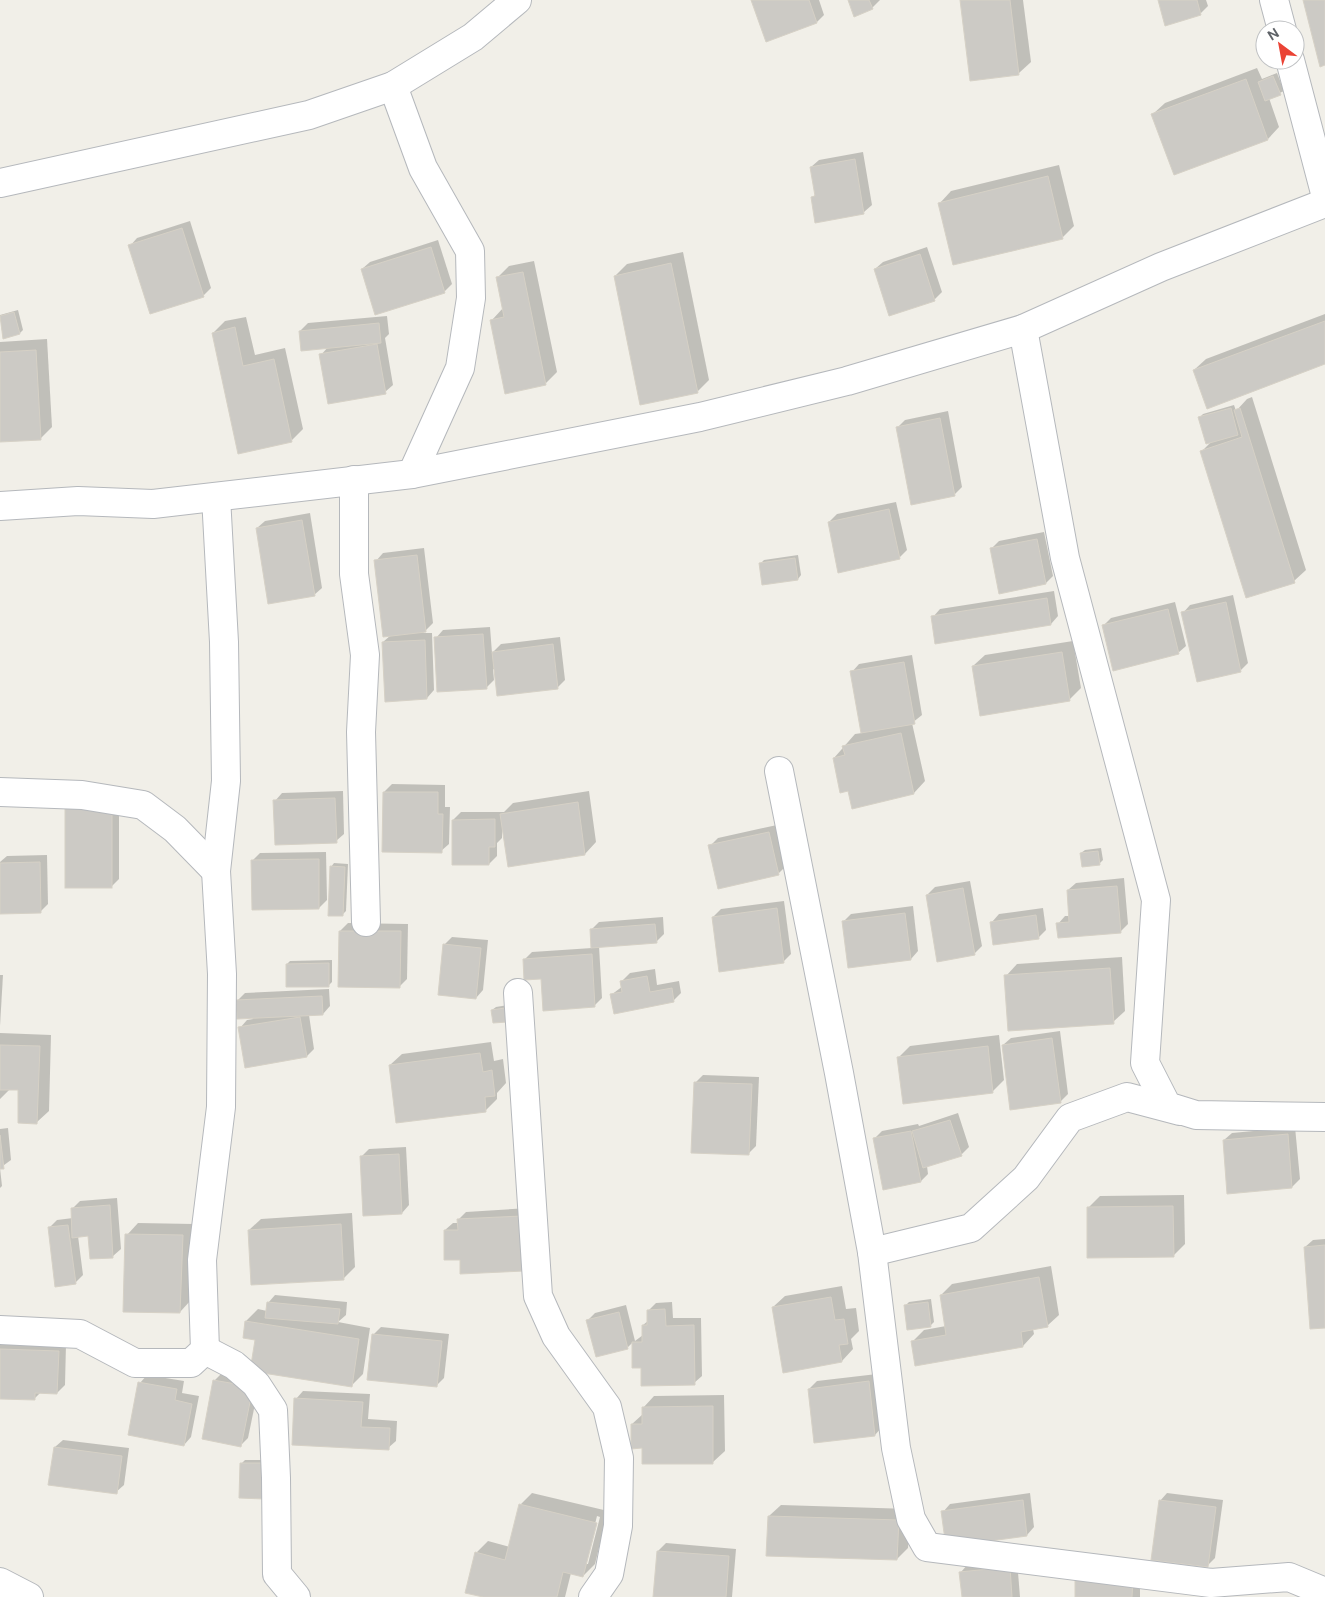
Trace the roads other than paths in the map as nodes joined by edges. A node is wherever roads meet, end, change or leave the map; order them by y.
1 (517, 0) edge
2 (1274, 0) edge
3 (1279, 20) edge
4 (1293, 70) edge
5 (393, 86) junction
6 (0, 183) edge
7 (1325, 193) edge
8 (1325, 203) edge
9 (1023, 329) junction
10 (412, 474) junction
11 (354, 480) junction
12 (216, 498) junction
13 (0, 506) edge
14 (779, 771) dead end
15 (0, 792) edge
16 (216, 871) junction
17 (366, 922) dead end
18 (518, 993) dead end
19 (1196, 1116) junction
20 (1325, 1117) edge
21 (872, 1252) junction
22 (0, 1330) edge
23 (205, 1350) junction
24 (0, 1582) edge
25 (1325, 1592) edge
26 (29, 1597) edge
27 (296, 1597) edge
28 (594, 1597) edge

1 - 5 street
2 - 3 street
4 - 7 street
5 - 6 street
5 - 10 street
8 - 9 street
9 - 10 street
9 - 19 street
10 - 11 street
11 - 12 street
11 - 17 street
12 - 13 street
12 - 16 street
14 - 21 street
15 - 16 street
16 - 23 street
18 - 28 street
19 - 20 street
19 - 21 street
21 - 25 street
22 - 23 street
23 - 27 street
24 - 26 street

